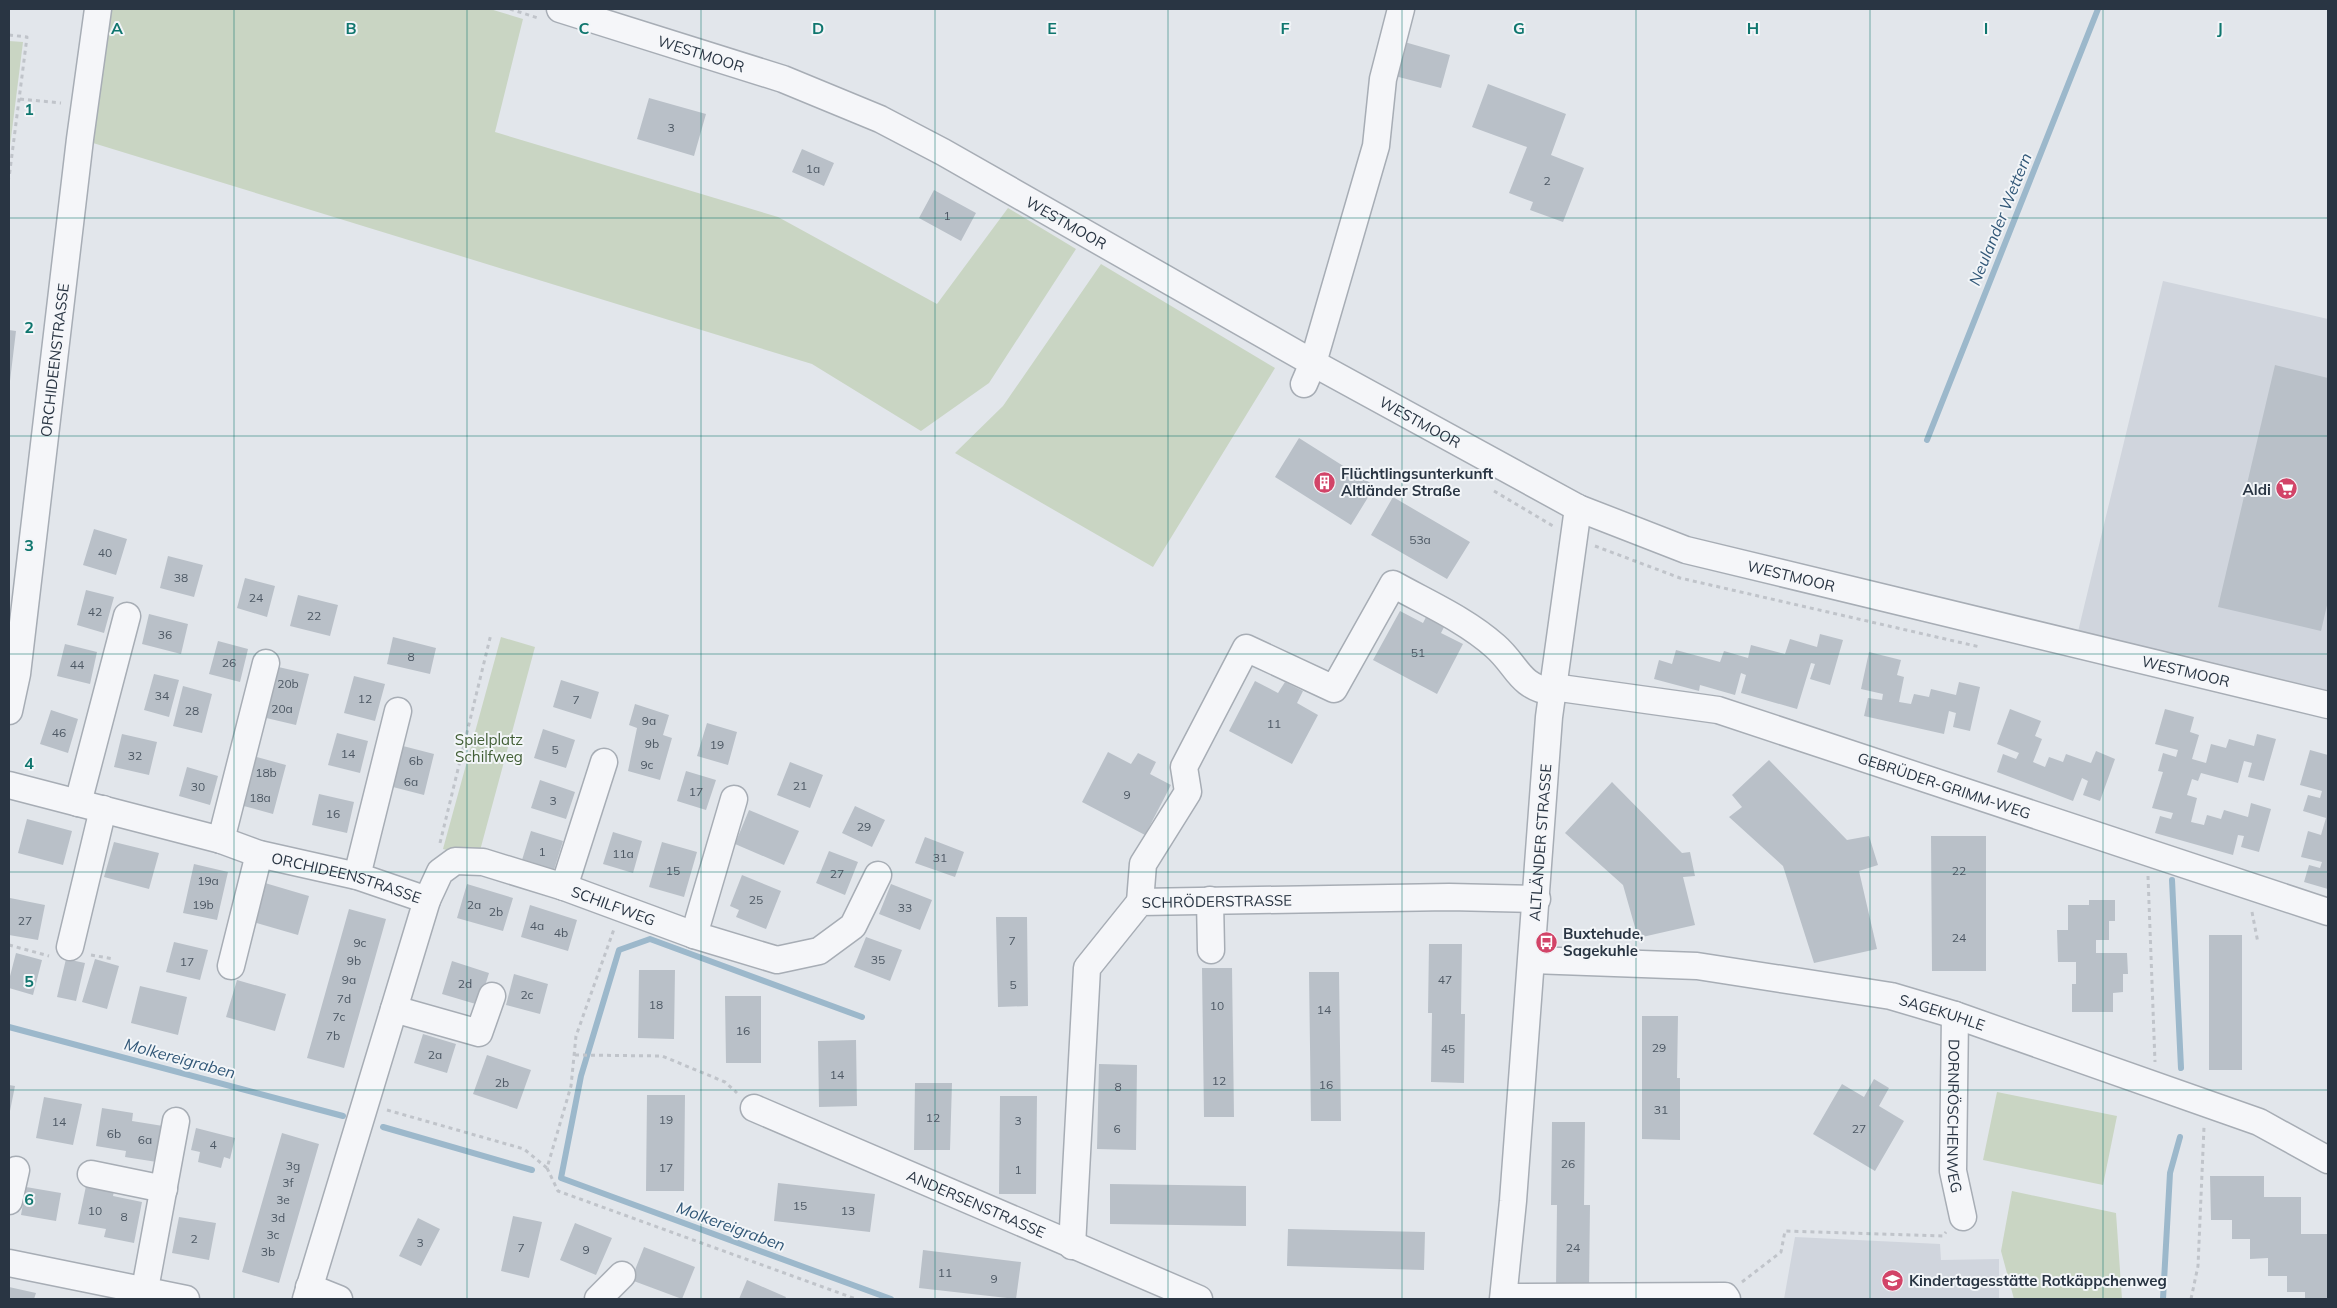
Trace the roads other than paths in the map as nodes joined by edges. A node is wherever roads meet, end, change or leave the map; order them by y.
1 (98, 9) edge
2 (560, 9) edge
3 (1401, 9) edge
4 (1308, 374) junction
5 (1578, 508) junction
6 (128, 616) dead end
7 (266, 663) dead end
8 (1552, 690) junction
9 (2328, 705) edge
10 (9, 711) edge
11 (398, 711) dead end
12 (604, 762) dead end
13 (9, 785) edge
14 (734, 798) dead end
15 (90, 806) junction
16 (221, 840) junction
17 (259, 854) junction
18 (878, 875) dead end
19 (357, 876) junction
20 (564, 887) junction
21 (1537, 899) junction
22 (427, 900) junction
23 (1210, 900) junction
24 (1140, 902) junction
25 (2328, 912) edge
26 (694, 935) junction
27 (70, 947) road end
28 (1211, 950) dead end
29 (1532, 960) junction
30 (231, 966) dead end
31 (492, 996) dead end
32 (394, 1010) junction
33 (1955, 1015) junction
34 (754, 1108) road end
35 (176, 1121) dead end
36 (2328, 1160) edge
37 (16, 1170) dead end
38 (91, 1174) dead end
39 (164, 1189) junction
40 (9, 1201) edge
41 (1963, 1217) road end
42 (1072, 1246) junction
43 (9, 1263) edge
44 (622, 1275) dead end
45 (134, 1292) edge
46 (307, 1293) edge
47 (1503, 1298) edge
48 (1726, 1298) edge
49 (186, 1299) edge
50 (339, 1299) edge
51 (598, 1299) edge
52 (1200, 1299) edge

1 - 10 street, ORCHIDEENSTRASSE
2 - 4 street, WESTMOOR
3 - 4 street
4 - 5 street, WESTMOOR
5 - 8 street, ALTLÄNDER STRASSE
5 - 9 street, WESTMOOR
6 - 15 street
7 - 16 street
8 - 21 street, ALTLÄNDER STRASSE
8 - 24 street, GEBRÜDER-GRIMM-WEG
8 - 25 street, GEBRÜDER-GRIMM-WEG
11 - 19 street
12 - 20 street
13 - 15 street, ORCHIDEENSTRASSE
14 - 26 street
15 - 16 street, ORCHIDEENSTRASSE
15 - 27 street
16 - 17 street, ORCHIDEENSTRASSE
17 - 19 street, ORCHIDEENSTRASSE
17 - 30 street
18 - 26 street, SCHILFWEG
19 - 22 street, ORCHIDEENSTRASSE
20 - 22 street, SCHILFWEG
20 - 26 street, SCHILFWEG
21 - 23 street, SCHRÖDERSTRASSE
21 - 29 street, ALTLÄNDER STRASSE
22 - 32 street, ORCHIDEENSTRASSE
23 - 24 street, SCHRÖDERSTRASSE
23 - 28 street
24 - 42 street, SCHRÖDERSTRASSE
29 - 33 street, SAGEKUHLE
29 - 47 street, ALTLÄNDER STRASSE
31 - 32 street
32 - 46 street, ORCHIDEENSTRASSE
33 - 36 street, SAGEKUHLE
33 - 41 street, DORNRÖSCHENWEG
34 - 42 street, ANDERSENSTRASSE
35 - 39 street
37 - 40 street
38 - 39 street
39 - 45 street
42 - 52 street, ANDERSENSTRASSE
43 - 45 street
44 - 51 street
45 - 49 street
46 - 50 street
47 - 48 street

